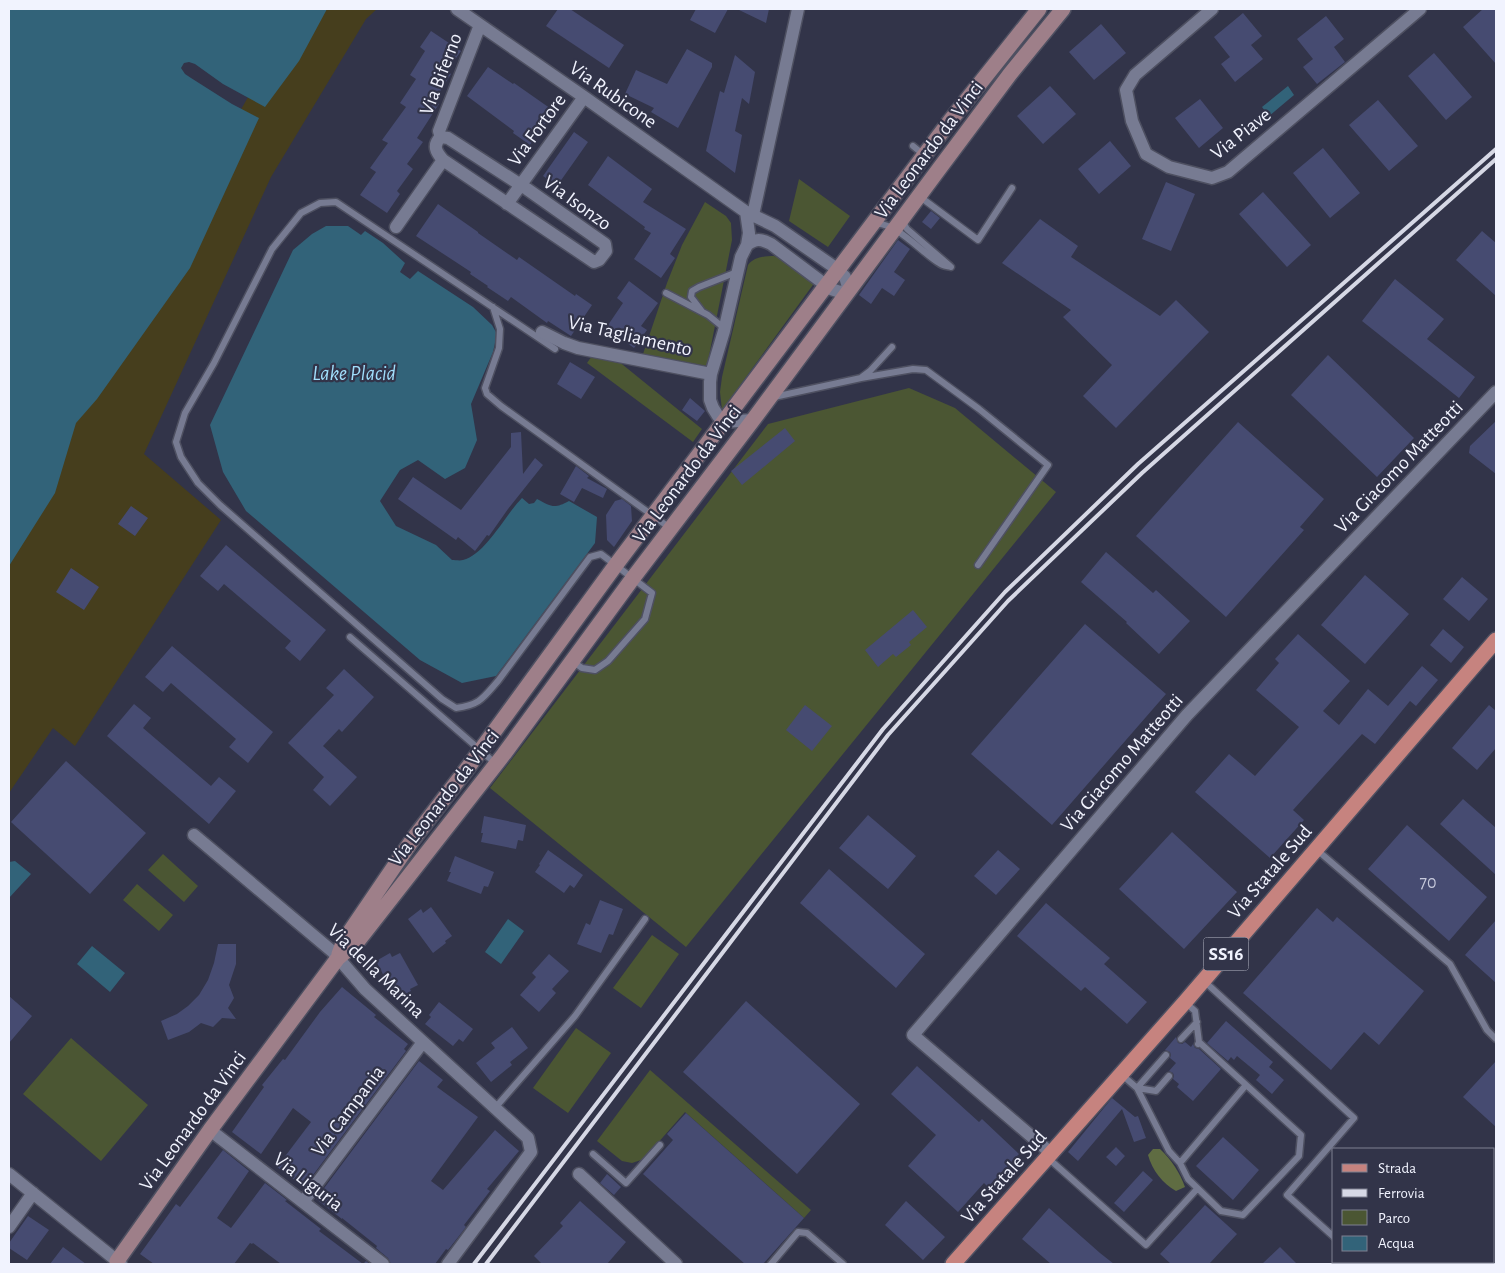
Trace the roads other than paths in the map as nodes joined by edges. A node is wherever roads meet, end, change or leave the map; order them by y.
1 (456, 9) edge
2 (798, 9) edge
3 (1039, 9) edge
4 (1063, 9) edge
5 (1212, 9) edge
6 (1420, 9) edge
7 (480, 25) junction
8 (584, 97) junction
9 (441, 138) junction
10 (919, 151) junction
11 (443, 160) junction
12 (520, 185) junction
13 (1012, 188) dead end
14 (919, 196) junction
15 (507, 204) junction
16 (749, 214) junction
17 (905, 215) junction
18 (396, 227) dead end
19 (868, 228) junction
20 (894, 230) junction
21 (771, 244) junction
22 (747, 245) junction
23 (837, 269) junction
24 (738, 272) junction
25 (825, 285) junction
26 (849, 290) junction
27 (666, 293) dead end
28 (493, 307) junction
29 (701, 310) junction
30 (724, 328) junction
31 (542, 332) dead end
32 (892, 347) dead end
33 (555, 349) dead end
34 (711, 374) junction
35 (861, 378) junction
36 (756, 379) junction
37 (1496, 392) edge
38 (770, 398) junction
39 (753, 420) junction
40 (724, 422) junction
41 (652, 516) junction
42 (670, 529) junction
43 (978, 564) dead end
44 (616, 565) junction
45 (633, 578) junction
46 (350, 637) dead end
47 (560, 640) junction
48 (1496, 640) edge
49 (575, 658) junction
50 (480, 750) junction
51 (496, 764) junction
52 (194, 835) dead end
53 (1316, 849) junction
54 (645, 919) dead end
55 (338, 958) junction
56 (1203, 980) junction
57 (1185, 1002) junction
58 (1197, 1022) junction
59 (1181, 1039) dead end
60 (1496, 1039) edge
61 (423, 1042) junction
62 (1166, 1055) dead end
63 (1121, 1074) junction
64 (1169, 1076) dead end
65 (1246, 1085) junction
66 (1136, 1088) junction
67 (495, 1108) junction
68 (210, 1130) junction
69 (660, 1146) dead end
70 (593, 1154) dead end
71 (1050, 1156) junction
72 (1180, 1163) junction
73 (9, 1174) edge
74 (580, 1174) dead end
75 (1198, 1188) junction
76 (33, 1193) junction
77 (303, 1202) junction
78 (9, 1227) edge
79 (1332, 1235) edge
80 (117, 1263) edge
81 (383, 1264) edge
82 (448, 1264) edge
83 (676, 1264) edge
84 (771, 1264) edge
85 (843, 1264) edge
86 (953, 1264) edge

1 - 7 street, Via Rubicone
2 - 16 street
3 - 10 street, Via Leonardo da Vinci
4 - 14 street, Via Leonardo da Vinci
5 - 6 street, Via Piave
7 - 8 street, Via Rubicone
7 - 9 street, Via Biferno
8 - 12 street, Via Fortore
8 - 16 street, Via Rubicone
9 - 11 street
9 - 12 street, Via Isonzo
10 - 17 street
10 - 19 street, Via Leonardo da Vinci
11 - 15 street, Via Isonzo
11 - 18 street
12 - 15 street, Via Isonzo
12 - 15 street, Via Isonzo
13 - 14 lane
14 - 17 street, Via Leonardo da Vinci
16 - 21 street, Via Rubicone
16 - 22 street
16 - 23 street, Via Rubicone
17 - 20 street, Via Leonardo da Vinci
17 - 20 lane
19 - 20 lane
19 - 23 street, Via Leonardo da Vinci
20 - 26 street, Via Leonardo da Vinci
21 - 22 street
21 - 25 street, Via Rubicone
22 - 24 street
23 - 25 street, Via Leonardo da Vinci
23 - 26 street, Via Rubicone
24 - 29 lane
24 - 30 street
25 - 26 street, Via Rubicone
25 - 36 street, Via Leonardo da Vinci
26 - 38 street, Via Leonardo da Vinci
27 - 29 lane
28 - 33 lane
28 - 41 lane
28 - 44 lane
29 - 30 lane
30 - 34 street
31 - 34 street, Via Tagliamento
32 - 35 lane
34 - 40 street
35 - 38 lane
35 - 43 lane
36 - 38 street
36 - 40 street, Via Leonardo da Vinci
37 - 71 street, Via Giacomo Matteotti
38 - 39 street, Via Leonardo da Vinci
39 - 40 street
39 - 42 street, Via Leonardo da Vinci
40 - 41 street, Via Leonardo da Vinci
41 - 42 lane
41 - 44 street, Via Leonardo da Vinci
42 - 45 street, Via Leonardo da Vinci
44 - 45 lane
44 - 47 street, Via Leonardo da Vinci
45 - 49 street, Via Leonardo da Vinci
45 - 49 lane
46 - 50 lane
47 - 49 street
47 - 50 street, Via Leonardo da Vinci
48 - 53 main road, Via Statale Sud / SS16
49 - 51 street, Via Leonardo da Vinci
50 - 51 lane
50 - 55 street, Via Leonardo da Vinci
51 - 55 street, Via Leonardo da Vinci
52 - 55 street, Via della Marina
53 - 56 main road, Via Statale Sud / SS16
53 - 60 lane
54 - 67 lane
55 - 61 street, Via della Marina
55 - 68 street, Via Leonardo da Vinci
56 - 57 main road, Via Statale Sud / SS16
56 - 79 lane
57 - 58 lane
57 - 63 main road, Via Statale Sud / SS16
58 - 59 lane
58 - 65 lane
61 - 67 street, Via della Marina
61 - 77 street, Via Campania
62 - 66 lane
63 - 66 lane
63 - 71 main road, Via Statale Sud / SS16
64 - 66 lane
65 - 72 lane
65 - 75 lane
66 - 72 lane
67 - 82 street, Via della Marina
68 - 77 street, Via Liguria
68 - 80 street, Via Leonardo da Vinci
69 - 70 lane
71 - 75 lane
71 - 86 main road, Via Statale Sud / SS16
72 - 75 lane
73 - 76 street
74 - 83 street
76 - 78 street
76 - 80 street
77 - 81 street, Via Liguria
84 - 85 lane

